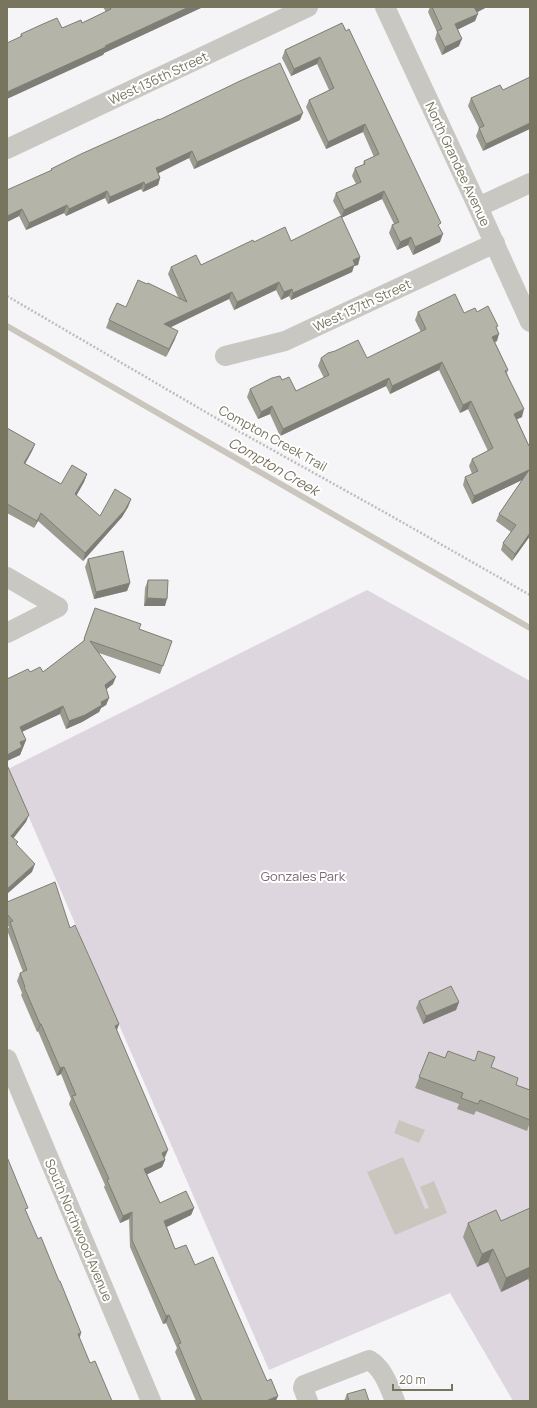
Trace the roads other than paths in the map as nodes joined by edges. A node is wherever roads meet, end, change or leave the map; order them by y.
1 (308, 7) edge
2 (385, 7) edge
3 (7, 149) edge
4 (530, 182) edge
5 (478, 206) junction
6 (495, 242) junction
7 (530, 322) edge
8 (225, 356) dead end
9 (7, 577) edge
10 (7, 633) edge
11 (7, 1059) edge
12 (151, 1401) edge
13 (308, 1401) edge
14 (395, 1401) edge

1 - 3 street, West 136th Street
2 - 5 street, North Grandee Avenue
4 - 5 street
5 - 6 street, North Grandee Avenue
6 - 7 street, North Grandee Avenue
6 - 8 street, West 137th Street
9 - 10 street
11 - 12 street, South Northwood Avenue
13 - 14 street

